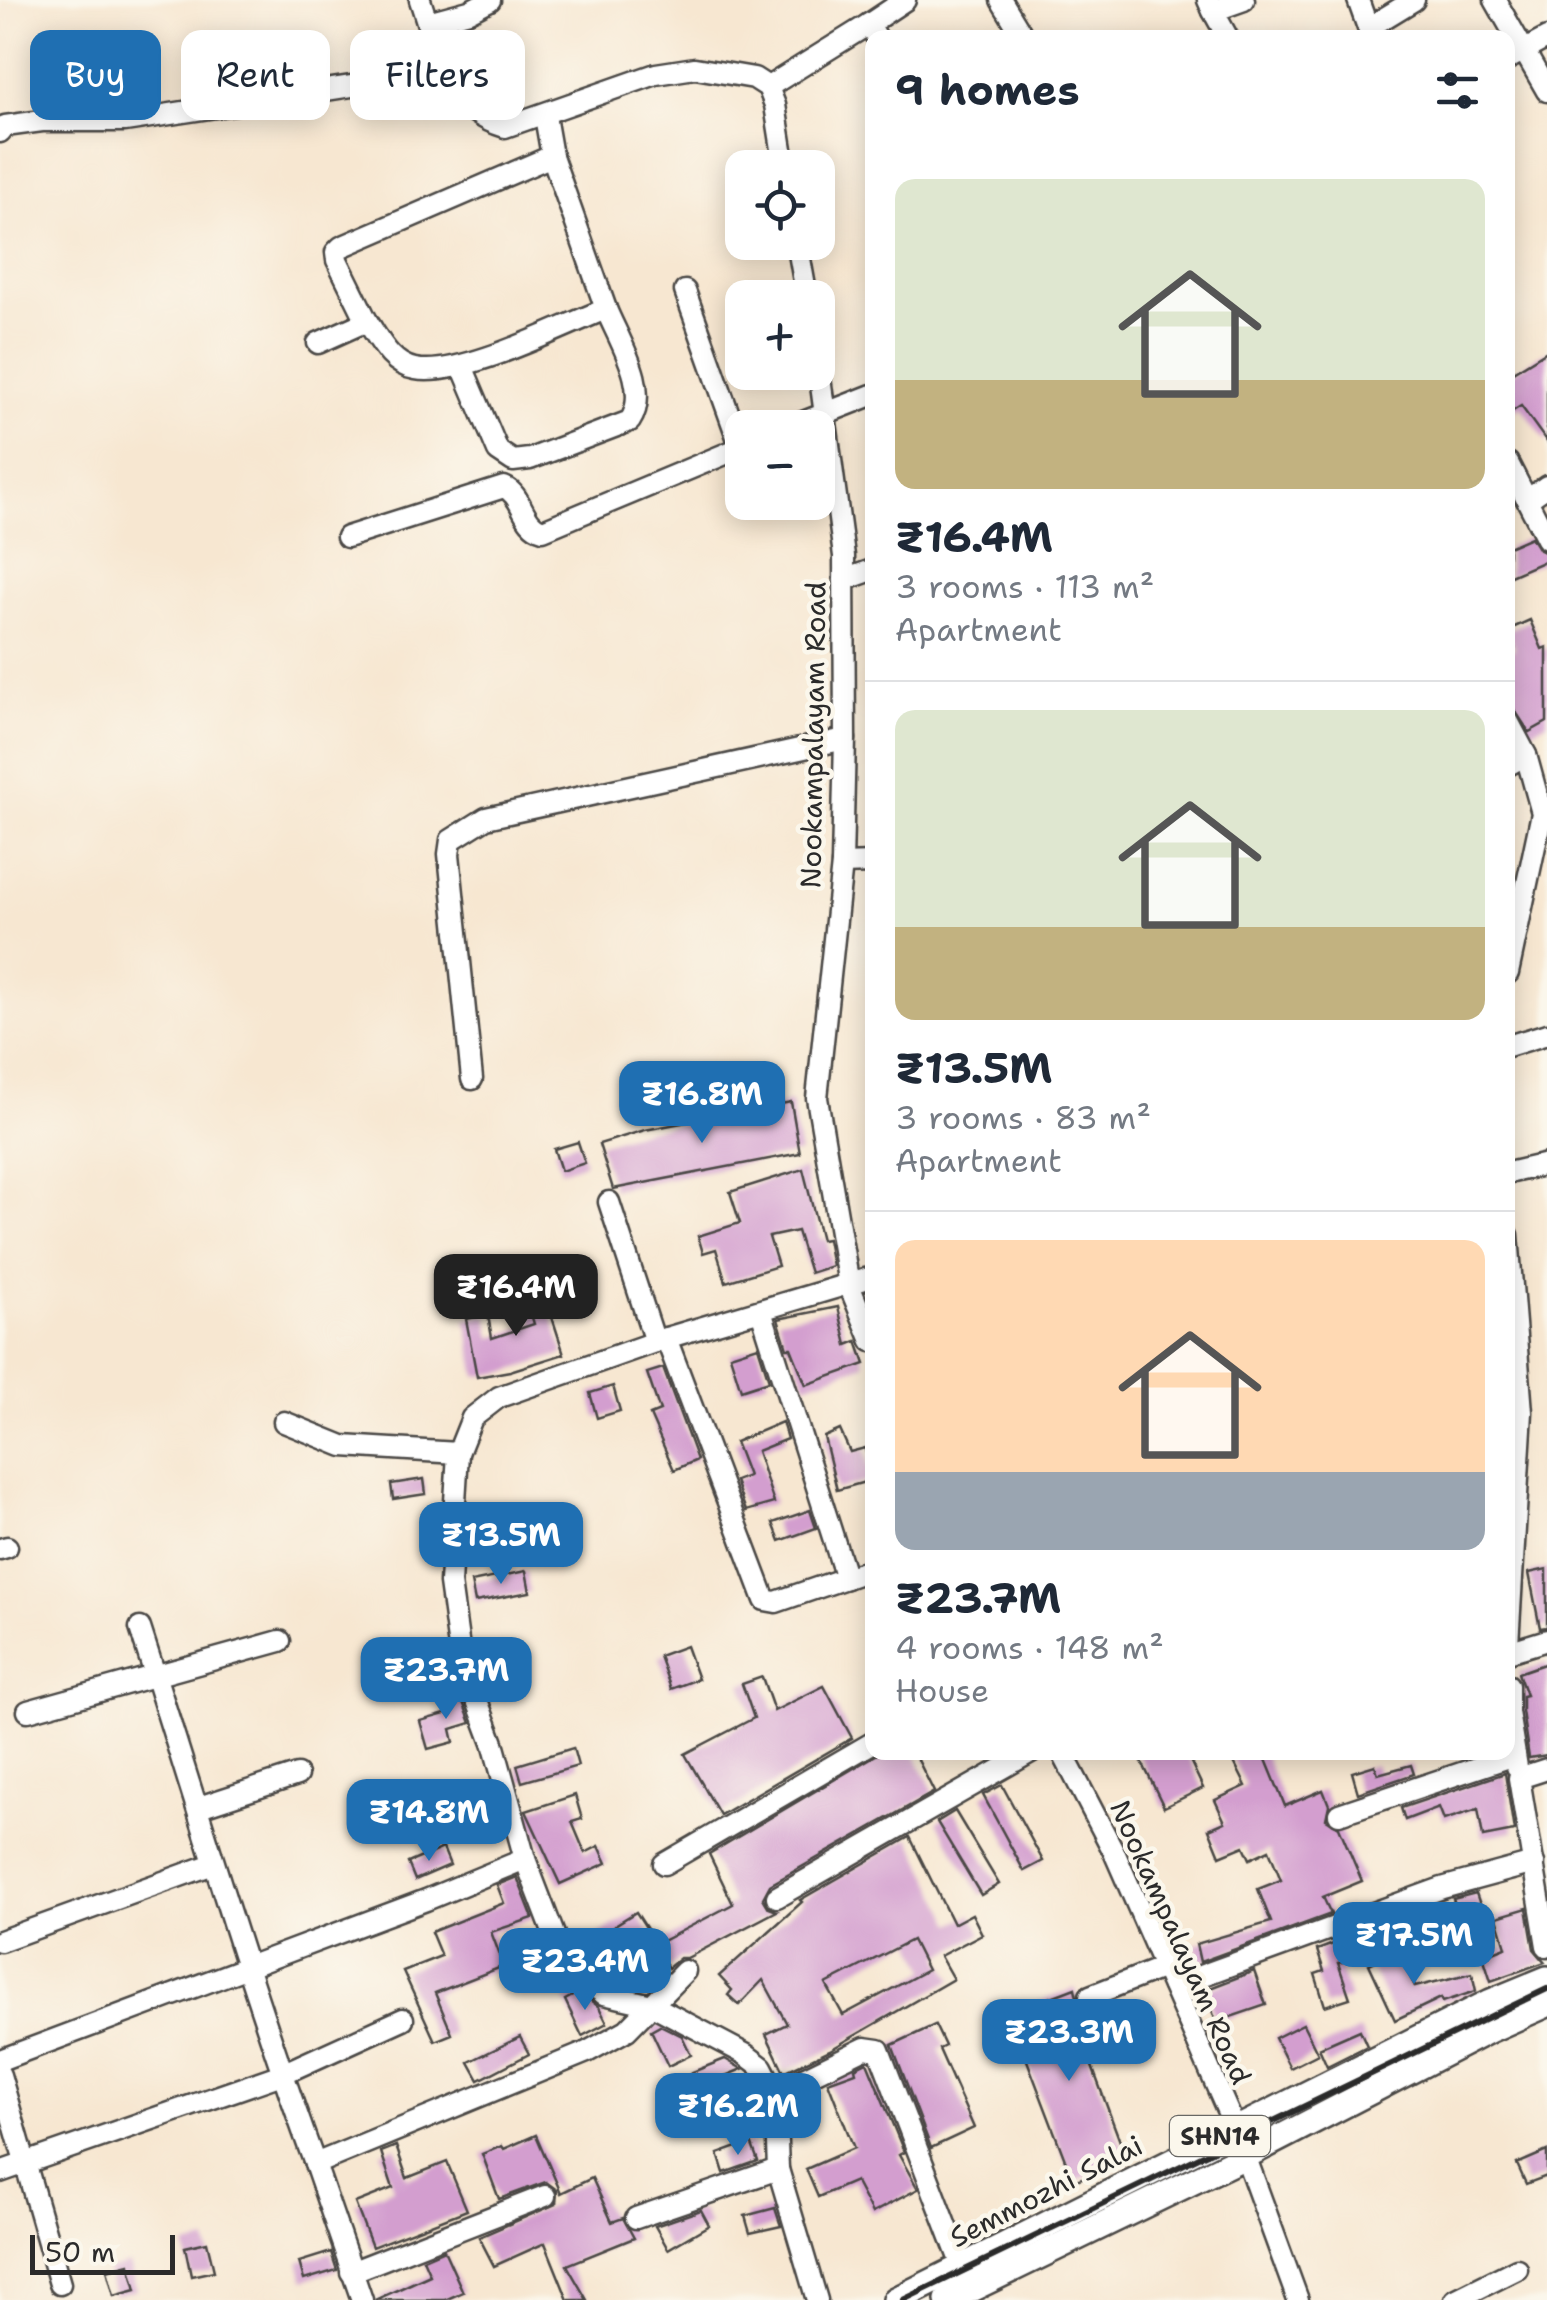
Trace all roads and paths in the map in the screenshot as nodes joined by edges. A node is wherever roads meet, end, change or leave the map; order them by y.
1 (420, 0) edge
2 (490, 0) edge
3 (906, 0) edge
4 (1001, 0) edge
5 (1244, 0) edge
6 (1358, 0) edge
7 (1414, 0) edge
8 (1495, 0) edge
9 (1211, 6) edge
10 (428, 22) junction
11 (430, 30) edge
12 (874, 30) edge
13 (1019, 30) edge
14 (1224, 30) edge
15 (1368, 30) edge
16 (1373, 30) edge
17 (1506, 30) edge
18 (865, 35) edge
19 (1547, 38) edge
20 (1515, 56) edge
21 (350, 86) edge
22 (768, 88) junction
23 (1547, 91) edge
24 (545, 116) junction
25 (484, 120) edge
26 (0, 132) edge
27 (782, 150) edge
28 (552, 156) junction
29 (686, 291) dead end
30 (606, 309) junction
31 (367, 321) junction
32 (318, 343) dead end
33 (462, 366) junction
34 (865, 398) edge
35 (729, 410) edge
36 (831, 410) edge
37 (725, 454) edge
38 (1515, 477) edge
39 (835, 484) edge
40 (1547, 486) edge
41 (1527, 500) junction
42 (346, 537) dead end
43 (1547, 540) edge
44 (865, 572) edge
45 (844, 580) junction
46 (845, 739) junction
47 (1517, 760) edge
48 (865, 862) edge
49 (842, 864) junction
50 (1515, 940) edge
51 (1547, 1034) edge
52 (1515, 1044) edge
53 (472, 1079) dead end
54 (1547, 1164) edge
55 (1515, 1171) edge
56 (609, 1202) dead end
57 (865, 1279) edge
58 (850, 1285) junction
59 (762, 1310) junction
60 (865, 1323) edge
61 (1515, 1324) edge
62 (660, 1340) junction
63 (284, 1422) dead end
64 (458, 1453) junction
65 (1515, 1530) edge
66 (865, 1571) edge
67 (846, 1578) junction
68 (140, 1628) dead end
69 (1547, 1640) edge
70 (280, 1641) dead end
71 (1515, 1647) edge
72 (155, 1673) junction
73 (28, 1711) dead end
74 (865, 1748) edge
75 (1515, 1755) edge
76 (1016, 1760) edge
77 (1072, 1760) edge
78 (1500, 1760) edge
79 (1547, 1769) edge
80 (297, 1775) dead end
81 (1519, 1778) junction
82 (198, 1807) junction
83 (1340, 1814) dead end
84 (525, 1858) junction
85 (1534, 1863) junction
86 (213, 1864) junction
87 (664, 1864) dead end
88 (777, 1897) dead end
89 (0, 1941) edge
90 (1547, 1944) edge
91 (250, 1967) junction
92 (686, 1970) dead end
93 (1168, 1977) junction
94 (1547, 1979) edge
95 (1090, 1996) dead end
96 (1547, 2004) edge
97 (652, 2005) junction
98 (403, 2018) dead end
99 (0, 2060) edge
100 (0, 2074) edge
101 (282, 2074) junction
102 (776, 2092) junction
103 (1236, 2128) junction
104 (1245, 2156) junction
105 (315, 2164) junction
106 (26, 2165) junction
107 (778, 2169) junction
108 (0, 2172) edge
109 (545, 2196) dead end
110 (636, 2218) dead end
111 (962, 2266) junction
112 (1516, 2269) dead end
113 (352, 2272) junction
114 (60, 2284) dead end
115 (362, 2300) edge
116 (817, 2300) edge
117 (896, 2300) edge
118 (948, 2300) edge
119 (1298, 2300) edge
120 (1454, 2300) edge

1 - 10 street
2 - 10 street
3 - 12 street
4 - 13 street
5 - 9 street
6 - 15 street
7 - 16 street
8 - 17 street
9 - 14 street
10 - 11 street
18 - 22 street
19 - 20 street
20 - 23 street
21 - 26 street
22 - 24 street
22 - 27 street
24 - 25 street
24 - 28 street
28 - 30 street
28 - 31 street
29 - 35 street
30 - 33 street
30 - 33 street
31 - 32 street
31 - 33 street
34 - 36 street
37 - 42 street
38 - 41 street
39 - 45 street, Nookampalayam Road
40 - 41 street
41 - 43 street
44 - 45 street
45 - 46 street, Nookampalayam Road
46 - 49 street, Nookampalayam Road
46 - 53 street
47 - 50 street
48 - 49 street
49 - 58 street, Nookampalayam Road
51 - 52 street
54 - 55 street
56 - 62 street
57 - 58 street
58 - 59 street
58 - 60 street, Nookampalayam Road
59 - 62 street
59 - 67 street
61 - 65 street
62 - 64 street
62 - 67 street
63 - 64 street
64 - 84 street
66 - 67 street
68 - 72 street
69 - 71 street
70 - 72 street
72 - 73 street
72 - 82 street
74 - 87 street
75 - 81 street
76 - 88 street
77 - 93 street, Nookampalayam Road
78 - 83 street
79 - 81 street
80 - 82 street
81 - 85 street
82 - 86 street
84 - 91 street
84 - 97 street
85 - 90 street
85 - 93 street
86 - 89 street
86 - 91 street
91 - 99 street
91 - 101 street
92 - 97 street
93 - 95 street
93 - 103 street, Nookampalayam Road
94 - 103 main road, Semmozhi Salai / SHN14
96 - 104 main road, Semmozhi Salai / SHN14
97 - 102 street
97 - 105 street
98 - 101 street
100 - 106 street
101 - 105 street
101 - 106 street
102 - 107 street
102 - 111 street
103 - 104 street, Nookampalayam Road
103 - 111 main road, Semmozhi Salai / SHN14
104 - 118 main road, Semmozhi Salai / SHN14
104 - 119 street, Nookampalayam Road
105 - 113 street
106 - 108 street
106 - 114 street
107 - 110 street
107 - 116 street
109 - 113 street
111 - 117 main road, Semmozhi Salai / SHN14
112 - 120 street
113 - 115 street

